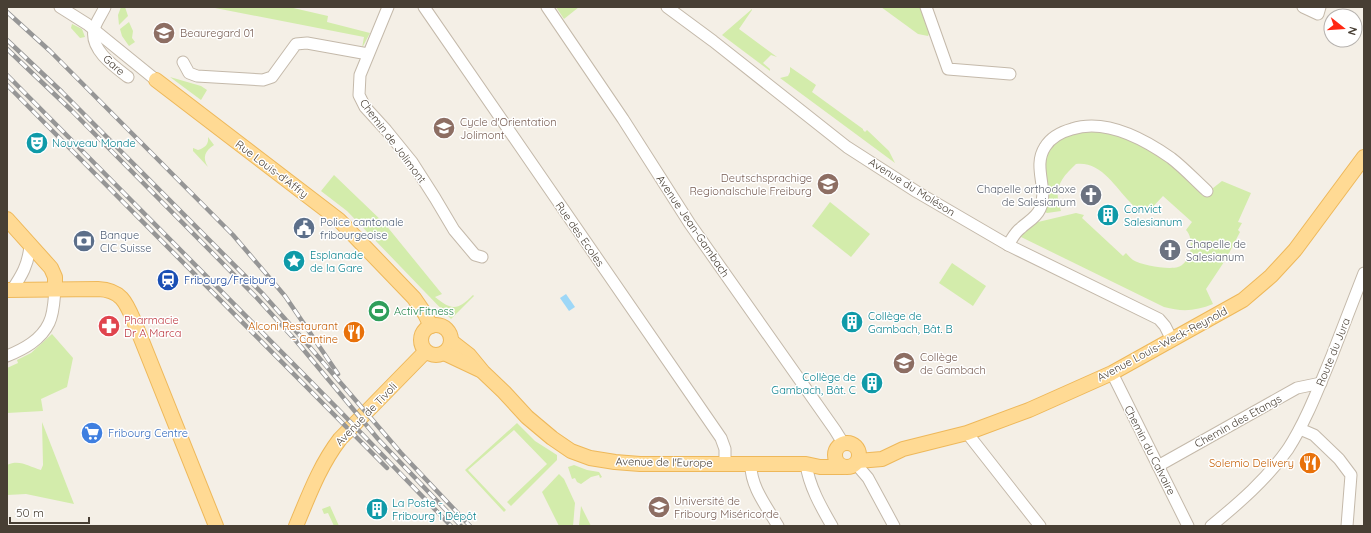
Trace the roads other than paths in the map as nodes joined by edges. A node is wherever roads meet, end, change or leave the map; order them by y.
1 (60, 7) edge
2 (105, 7) edge
3 (388, 7) edge
4 (424, 7) edge
5 (547, 7) edge
6 (666, 7) edge
7 (926, 7) edge
8 (1303, 7) edge
9 (1320, 7) edge
10 (94, 30) junction
11 (368, 54) junction
12 (183, 62) dead end
13 (1010, 74) dead end
14 (128, 77) dead end
15 (156, 80) joint
16 (1364, 157) edge
17 (1207, 191) dead end
18 (7, 220) edge
19 (1008, 244) junction
20 (30, 246) junction
21 (482, 257) dead end
22 (1364, 273) edge
23 (55, 289) junction
24 (10, 290) edge
25 (431, 326) junction
26 (1172, 340) junction
27 (448, 347) junction
28 (425, 352) junction
29 (7, 356) edge
30 (1112, 373) junction
31 (1321, 383) junction
32 (1300, 429) junction
33 (967, 433) junction
34 (839, 448) junction
35 (854, 461) junction
36 (725, 464) junction
37 (751, 464) junction
38 (806, 464) junction
39 (1158, 466) junction
40 (216, 526) edge
41 (296, 526) edge
42 (778, 526) edge
43 (832, 526) edge
44 (894, 526) edge
45 (1040, 526) edge
46 (1188, 526) edge
47 (1211, 526) edge
48 (1347, 526) edge

1 - 10 street, Rue Louis-d'Affry
2 - 10 street
3 - 11 street, Chemin de Jolimont
4 - 36 street, Rue des Ecoles
5 - 34 street, Avenue Jean-Gambach
6 - 19 street, Avenue du Moléson
7 - 13 street
8 - 9 street
10 - 14 street, Gare
10 - 15 street, Rue Louis-d'Affry
11 - 12 street
11 - 21 street, Chemin de Jolimont
15 - 25 main road, Rue Louis-d'Affry
16 - 26 main road, Avenue Louis-Weck-Reynold
17 - 19 street
18 - 20 main road
19 - 26 street, Avenue du Moléson
20 - 23 main road
20 - 24 street
22 - 31 street, Route du Jura
23 - 24 main road
23 - 29 street
23 - 40 main road
25 - 27 main road
25 - 28 main road
26 - 30 main road, Avenue Louis-Weck-Reynold
27 - 28 main road
27 - 36 main road, Avenue de l'Europe
28 - 41 main road, Avenue de Tivoli
30 - 33 main road, Avenue Louis-Weck-Reynold
30 - 39 street, Chemin du Calvaire
31 - 32 street, Route du Jura
31 - 39 street, Chemin des Etangs
32 - 47 street, Route du Jura
32 - 48 street
33 - 35 main road, Avenue Louis-Weck-Reynold
33 - 45 street
34 - 35 main road
34 - 35 main road
34 - 38 main road, Avenue de l'Europe
35 - 38 main road, Avenue de l'Europe
35 - 44 street
36 - 37 main road, Avenue de l'Europe
37 - 38 main road, Avenue de l'Europe
37 - 42 street
38 - 43 street
39 - 46 street, Chemin du Calvaire

